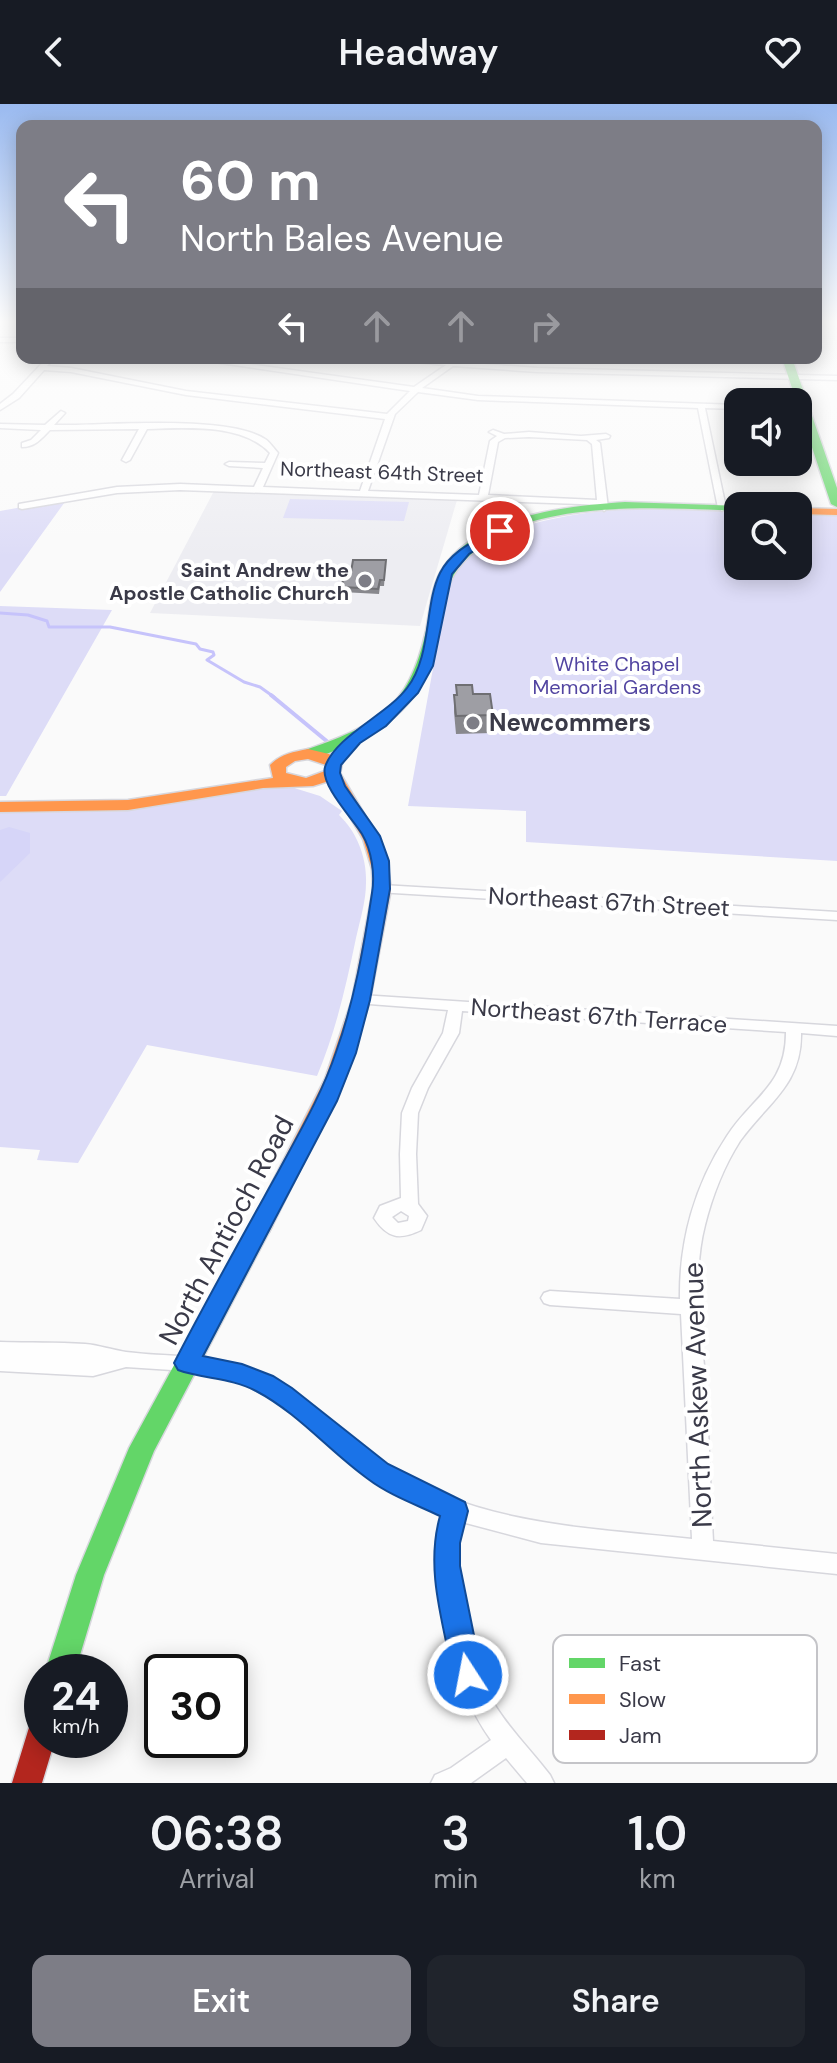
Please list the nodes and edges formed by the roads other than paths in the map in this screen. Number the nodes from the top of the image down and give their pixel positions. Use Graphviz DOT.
graph roads {
  1 [pos="249,400"];
  2 [pos="406,400"];
  3 [pos="531,400"];
  4 [pos="701,406"];
  5 [pos="724,407"];
  6 [pos="61,413"];
  7 [pos="390,417"];
  8 [pos="0,426"];
  9 [pos="48,427"];
  10 [pos="144,427"];
  11 [pos="493,432"];
  12 [pos="503,436"];
  13 [pos="606,436"];
  14 [pos="812,438"];
  15 [pos="590,439"];
  16 [pos="25,445"];
  17 [pos="126,460"];
  18 [pos="229,464"];
  19 [pos="269,466"];
  20 [pos="257,490"];
  21 [pos="725,492"];
  22 [pos="363,493"];
  23 [pos="483,498"];
  24 [pos="837,504"];
  25 [pos="603,505"];
  26 [pos="22,506"];
  27 [pos="724,508"];
  28 [pos="812,511"];
  29 [pos="837,512"];
  30 [pos="354,739"];
  31 [pos="308,754"];
  32 [pos="278,765"];
  33 [pos="333,769"];
  34 [pos="296,783"];
  35 [pos="213,791"];
  36 [pos="0,807"];
  37 [pos="351,807"];
  38 [pos="382,889"];
  39 [pos="837,916"];
  40 [pos="361,1000"];
  41 [pos="456,1006"];
  42 [pos="793,1028"];
  43 [pos="837,1031"];
  44 [pos="410,1206"];
  45 [pos="550,1298"];
  46 [pos="688,1307"];
  47 [pos="0,1350"];
  48 [pos="127,1360"];
  49 [pos="0,1363"];
  50 [pos="187,1363"];
  51 [pos="455,1511"];
  52 [pos="703,1550"];
  53 [pos="837,1564"];
  54 [pos="66,1654"];
  55 [pos="509,1741"];
  56 [pos="34,1758"];
  57 [pos="537,1776"];
  58 [pos="27,1783"];
  59 [pos="443,1783"];
  60 [pos="555,1783"];
  1 -- 7 [label="street"];
  2 -- 7 [label="street"];
  3 -- 4 [label="street"];
  4 -- 5 [label="street"];
  4 -- 21 [label="street"];
  6 -- 9 [label="street"];
  7 -- 22 [label="street"];
  8 -- 9 [label="street"];
  9 -- 10 [label="street"];
  9 -- 16 [label="street"];
  10 -- 17 [label="street"];
  10 -- 19 [label="street"];
  11 -- 12 [label="street"];
  12 -- 15 [label="street"];
  12 -- 23 [label="street"];
  13 -- 15 [label="street"];
  14 -- 24 [label="street"];
  15 -- 25 [label="street"];
  18 -- 19 [label="street"];
  19 -- 20 [label="street"];
  20 -- 22 [label="street, Northeast 64th Street"];
  20 -- 26 [label="street, Northeast 64th Street"];
  22 -- 23 [label="street, Northeast 64th Street"];
  23 -- 25 [label="street, Northeast 64th Street"];
  25 -- 27 [label="street, Northeast 64th Street"];
  25 -- 30 [label="street"];
  28 -- 29 [label="street"];
  30 -- 31 [label="street"];
  30 -- 33 [label="street"];
  31 -- 32 [label="street"];
  31 -- 33 [label="street"];
  32 -- 34 [label="street"];
  32 -- 35 [label="street"];
  33 -- 34 [label="street"];
  33 -- 37 [label="street, North Antioch Road"];
  34 -- 35 [label="street"];
  34 -- 37 [label="street"];
  35 -- 36 [label="street"];
  37 -- 38 [label="street, North Antioch Road"];
  38 -- 39 [label="street, Northeast 67th Street"];
  38 -- 40 [label="street, North Antioch Road"];
  40 -- 41 [label="street, Northeast 67th Terrace"];
  40 -- 50 [label="street, North Antioch Road"];
  41 -- 42 [label="street, Northeast 67th Terrace"];
  41 -- 44 [label="street"];
  42 -- 43 [label="street, Northeast 67th Terrace"];
  42 -- 46 [label="street, North Askew Avenue"];
  45 -- 46 [label="street"];
  46 -- 52 [label="street, North Askew Avenue"];
  47 -- 48 [label="street"];
  48 -- 49 [label="street"];
  48 -- 50 [label="street"];
  50 -- 51 [label="street"];
  50 -- 54 [label="street, North Antioch Road"];
  51 -- 52 [label="street"];
  51 -- 55 [label="street"];
  52 -- 53 [label="street"];
  55 -- 57 [label="street"];
  55 -- 59 [label="street"];
  56 -- 58 [label="street"];
  57 -- 60 [label="street"];
}
